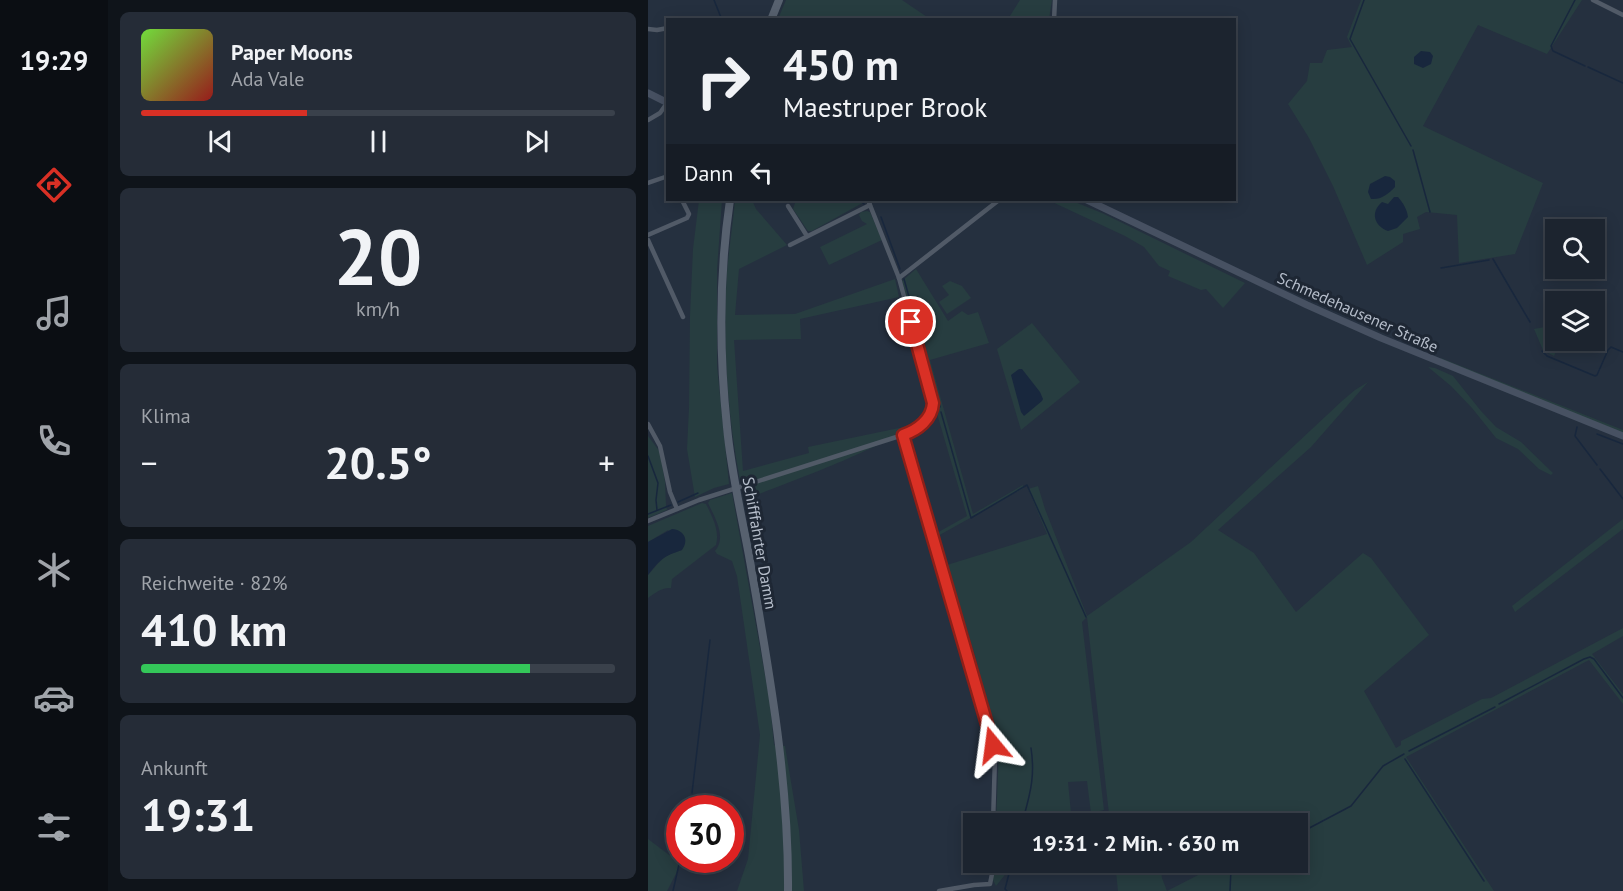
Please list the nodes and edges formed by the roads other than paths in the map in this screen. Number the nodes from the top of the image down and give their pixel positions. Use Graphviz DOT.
graph roads {
  1 [pos="779,0"];
  2 [pos="1055,0"];
  3 [pos="1593,0"];
  4 [pos="1623,15"];
  5 [pos="772,18"];
  6 [pos="1054,18"];
  7 [pos="666,28"];
  8 [pos="648,29"];
  9 [pos="648,93"];
  10 [pos="666,102"];
  11 [pos="666,104"];
  12 [pos="648,120"];
  13 [pos="666,177"];
  14 [pos="648,183"];
  15 [pos="682,201"];
  16 [pos="730,201"];
  17 [pos="998,201"];
  18 [pos="1089,201"];
  19 [pos="869,202"];
  20 [pos="788,206"];
  21 [pos="807,236"];
  22 [pos="648,238"];
  23 [pos="790,245"];
  24 [pos="899,278"];
  25 [pos="682,317"];
  26 [pos="648,424"];
  27 [pos="903,435"];
  28 [pos="1623,436"];
  29 [pos="677,509"];
  30 [pos="648,521"];
  31 [pos="993,813"];
  32 [pos="992,873"];
  33 [pos="788,891"];
  34 [pos="939,891"];
  1 -- 5 [label="main road"];
  2 -- 6 [label="street"];
  3 -- 4 [label="street"];
  7 -- 8 [label="street"];
  9 -- 10 [label="main road"];
  11 -- 12 [label="street"];
  13 -- 14 [label="street"];
  15 -- 22 [label="street"];
  16 -- 33 [label="main road, Schifffahrter Damm"];
  17 -- 24 [label="street"];
  18 -- 28 [label="main road, Schmedehausener Straße"];
  19 -- 21 [label="street"];
  19 -- 24 [label="street"];
  20 -- 21 [label="street"];
  21 -- 23 [label="street"];
  22 -- 25 [label="street"];
  24 -- 27 [label="street"];
  26 -- 29 [label="street"];
  27 -- 29 [label="street"];
  27 -- 31 [label="street"];
  29 -- 30 [label="street"];
  32 -- 34 [label="street"];
}
